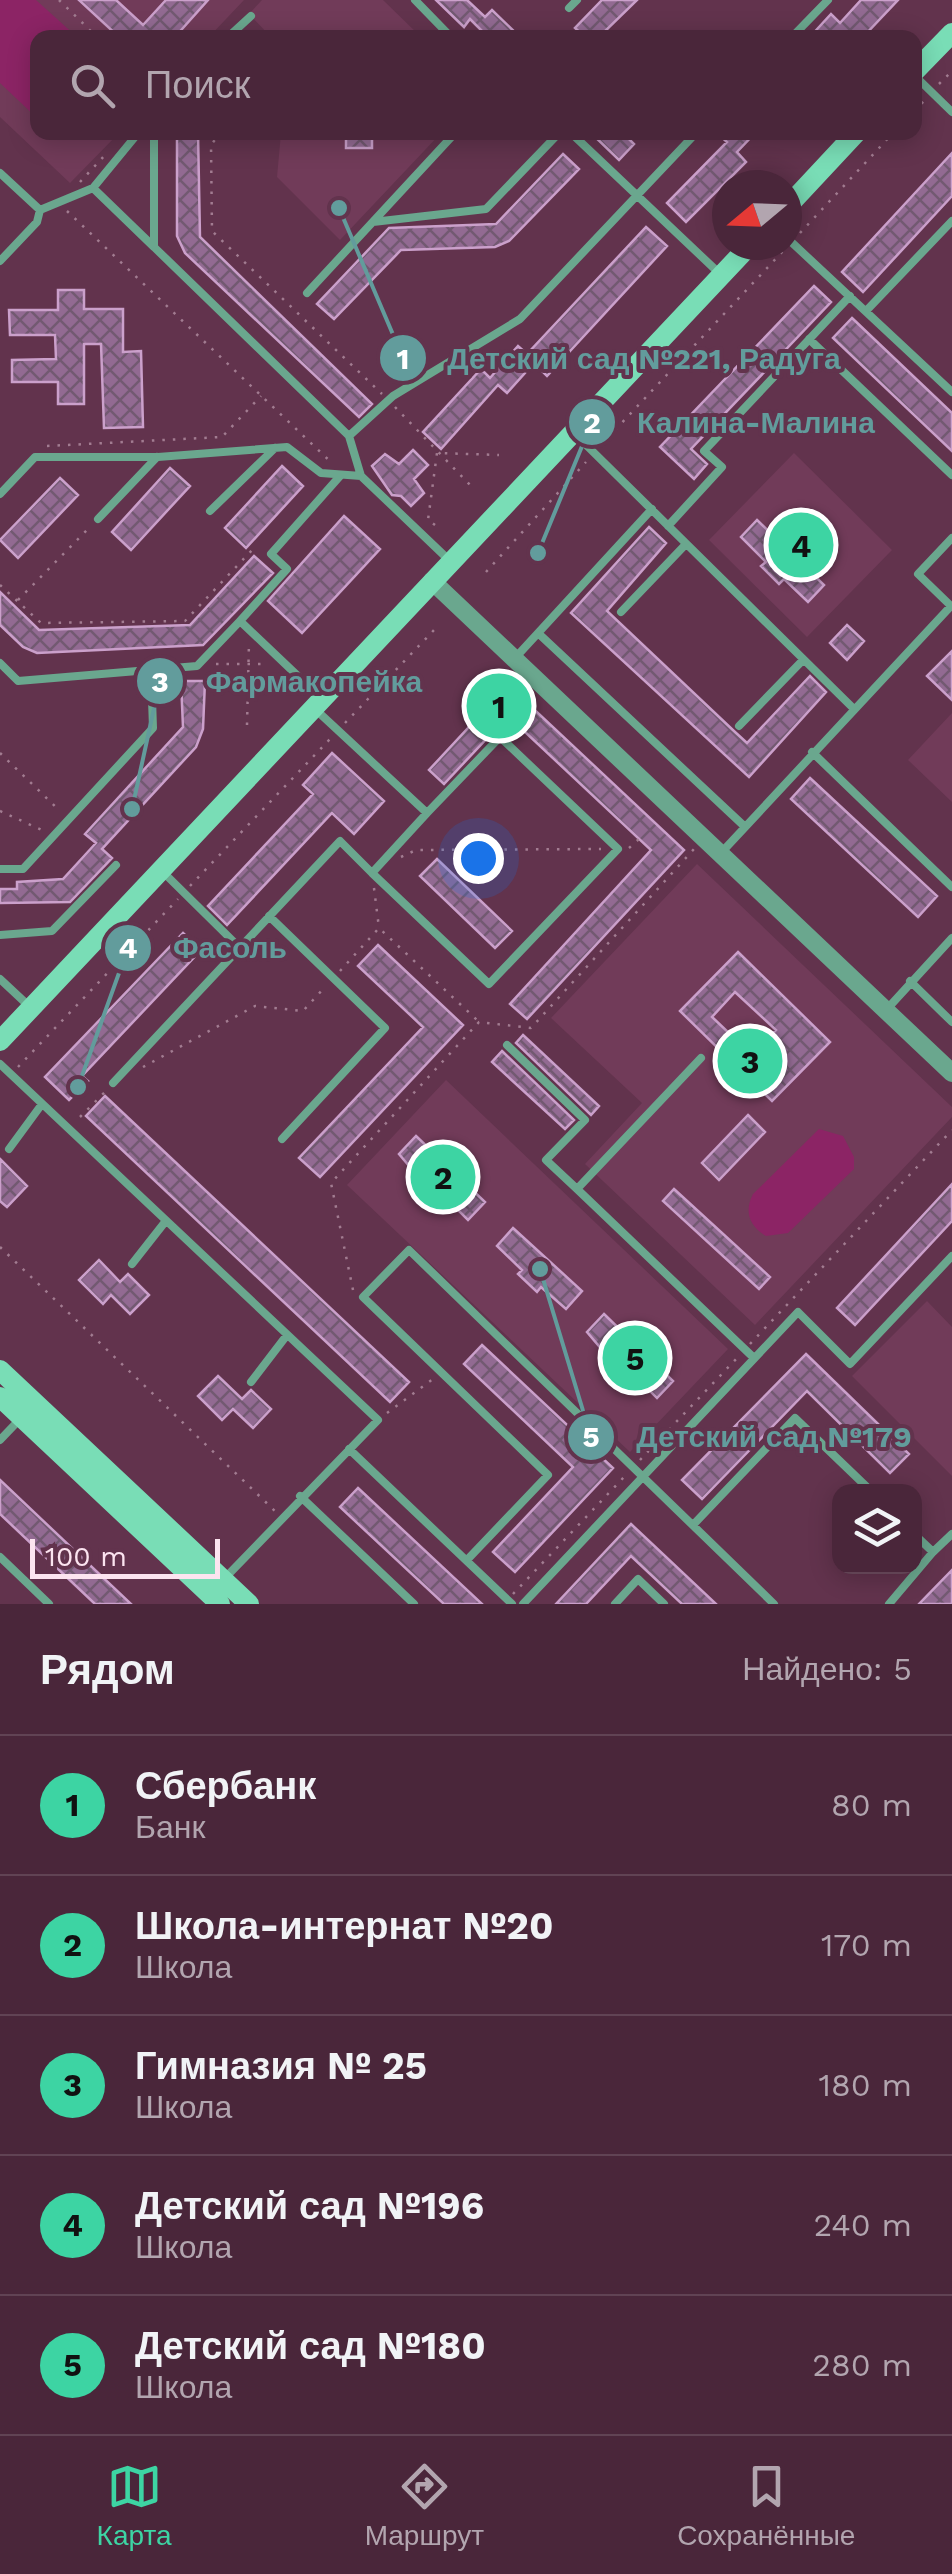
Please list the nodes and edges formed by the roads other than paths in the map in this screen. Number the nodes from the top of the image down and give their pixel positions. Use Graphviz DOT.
graph roads {
  1 [pos="415,0"];
  2 [pos="577,0"];
  3 [pos="828,0"];
  4 [pos="569,8"];
  5 [pos="251,16"];
  6 [pos="236,30"];
  7 [pos="444,30"];
  8 [pos="799,30"];
  9 [pos="952,33"];
  10 [pos="922,65"];
  11 [pos="922,82"];
  12 [pos="952,112"];
  13 [pos="133,140"];
  14 [pos="154,140"];
  15 [pos="449,140"];
  16 [pos="552,140"];
  17 [pos="578,140"];
  18 [pos="689,140"];
  19 [pos="849,140"];
  20 [pos="0,172"];
  21 [pos="94,188"];
  22 [pos="802,190"];
  23 [pos="636,195"];
  24 [pos="40,210"];
  25 [pos="952,221"];
  26 [pos="373,222"];
  27 [pos="154,247"];
  28 [pos="802,252"];
  29 [pos="0,260"];
  30 [pos="736,260"];
  31 [pos="722,276"];
  32 [pos="307,293"];
  33 [pos="850,296"];
  34 [pos="866,311"];
  35 [pos="810,338"];
  36 [pos="952,392"];
  37 [pos="573,432"];
  38 [pos="349,436"];
  39 [pos="274,448"];
  40 [pos="158,456"];
  41 [pos="952,475"];
  42 [pos="343,476"];
  43 [pos="361,476"];
  44 [pos="0,494"];
  45 [pos="652,509"];
  46 [pos="210,511"];
  47 [pos="98,519"];
  48 [pos="668,526"];
  49 [pos="952,538"];
  50 [pos="686,544"];
  51 [pos="450,561"];
  52 [pos="432,581"];
  53 [pos="622,612"];
  54 [pos="240,621"];
  55 [pos="538,633"];
  56 [pos="514,658"];
  57 [pos="803,660"];
  58 [pos="0,662"];
  59 [pos="151,670"];
  60 [pos="317,703"];
  61 [pos="853,708"];
  62 [pos="739,726"];
  63 [pos="812,752"];
  64 [pos="428,813"];
  65 [pos="743,825"];
  66 [pos="720,854"];
  67 [pos="116,865"];
  68 [pos="1,869"];
  69 [pos="161,869"];
  70 [pos="372,873"];
  71 [pos="952,888"];
  72 [pos="269,916"];
  73 [pos="0,934"];
  74 [pos="952,938"];
  75 [pos="240,947"];
  76 [pos="0,980"];
  77 [pos="910,982"];
  78 [pos="30,1008"];
  79 [pos="886,1010"];
  80 [pos="952,1022"];
  81 [pos="0,1040"];
  82 [pos="507,1046"];
  83 [pos="702,1058"];
  84 [pos="0,1064"];
  85 [pos="952,1072"];
  86 [pos="113,1083"];
  87 [pos="42,1104"];
  88 [pos="282,1140"];
  89 [pos="9,1149"];
  90 [pos="577,1189"];
  91 [pos="165,1222"];
  92 [pos="952,1256"];
  93 [pos="132,1264"];
  94 [pos="287,1334"];
  95 [pos="754,1358"];
  96 [pos="0,1370"];
  97 [pos="251,1382"];
  98 [pos="0,1397"];
  99 [pos="22,1418"];
  100 [pos="0,1440"];
  101 [pos="349,1449"];
  102 [pos="643,1475"];
  103 [pos="863,1484"];
  104 [pos="300,1496"];
  105 [pos="693,1525"];
  106 [pos="952,1534"];
  107 [pos="922,1542"];
  108 [pos="933,1552"];
  109 [pos="0,1557"];
  110 [pos="466,1560"];
  111 [pos="214,1596"];
  112 [pos="510,1602"];
  113 [pos="48,1604"];
  114 [pos="249,1604"];
  115 [pos="414,1604"];
  116 [pos="523,1604"];
  117 [pos="615,1604"];
  118 [pos="664,1604"];
  119 [pos="774,1604"];
  120 [pos="889,1604"];
  1 -- 7 [label="lane"];
  2 -- 4 [label="lane"];
  3 -- 8 [label="lane"];
  5 -- 6 [label="lane"];
  9 -- 10 [label="main road"];
  11 -- 12 [label="lane"];
  13 -- 21 [label="lane"];
  14 -- 27 [label="lane"];
  15 -- 26 [label="lane"];
  16 -- 26 [label="lane"];
  17 -- 23 [label="lane"];
  18 -- 23 [label="lane"];
  19 -- 22 [label="main road"];
  20 -- 24 [label="lane"];
  21 -- 24 [label="lane"];
  21 -- 27 [label="lane"];
  23 -- 31 [label="lane"];
  23 -- 38 [label="lane"];
  24 -- 29 [label="lane"];
  25 -- 34 [label="lane"];
  26 -- 32 [label="lane"];
  27 -- 38 [label="lane"];
  28 -- 33 [label="lane"];
  30 -- 31 [label="main road"];
  31 -- 37 [label="main road"];
  33 -- 34 [label="lane"];
  33 -- 35 [label="lane"];
  34 -- 36 [label="lane"];
  35 -- 41 [label="lane"];
  35 -- 48 [label="lane"];
  37 -- 45 [label="lane"];
  37 -- 51 [label="main road"];
  38 -- 43 [label="lane"];
  39 -- 40 [label="lane"];
  39 -- 42 [label="lane"];
  39 -- 46 [label="lane"];
  40 -- 44 [label="lane"];
  40 -- 47 [label="lane"];
  42 -- 43 [label="lane"];
  42 -- 54 [label="lane"];
  43 -- 51 [label="lane"];
  45 -- 48 [label="lane"];
  45 -- 55 [label="lane"];
  48 -- 50 [label="lane"];
  49 -- 61 [label="lane"];
  50 -- 53 [label="lane"];
  50 -- 57 [label="lane"];
  51 -- 52 [label="main road"];
  52 -- 56 [label="street"];
  52 -- 60 [label="main road"];
  54 -- 59 [label="lane"];
  54 -- 60 [label="lane"];
  55 -- 56 [label="lane"];
  55 -- 65 [label="lane"];
  56 -- 66 [label="street"];
  57 -- 61 [label="lane"];
  57 -- 62 [label="lane"];
  58 -- 59 [label="lane"];
  59 -- 68 [label="lane"];
  60 -- 64 [label="lane"];
  60 -- 69 [label="main road"];
  61 -- 63 [label="lane"];
  63 -- 65 [label="lane"];
  63 -- 71 [label="lane"];
  64 -- 70 [label="lane"];
  64 -- 70 [label="lane"];
  65 -- 66 [label="lane"];
  66 -- 79 [label="street"];
  67 -- 73 [label="lane"];
  69 -- 75 [label="lane"];
  69 -- 78 [label="main road"];
  70 -- 72 [label="lane"];
  72 -- 75 [label="lane"];
  72 -- 88 [label="lane"];
  74 -- 77 [label="lane"];
  75 -- 86 [label="lane"];
  76 -- 78 [label="lane"];
  77 -- 79 [label="lane"];
  77 -- 80 [label="lane"];
  78 -- 81 [label="main road"];
  79 -- 85 [label="street"];
  82 -- 90 [label="lane"];
  83 -- 90 [label="lane"];
  84 -- 87 [label="lane"];
  87 -- 89 [label="lane"];
  87 -- 91 [label="lane"];
  90 -- 95 [label="lane"];
  91 -- 93 [label="lane"];
  91 -- 94 [label="lane"];
  92 -- 95 [label="lane"];
  94 -- 97 [label="lane"];
  94 -- 101 [label="lane"];
  95 -- 102 [label="lane"];
  96 -- 111 [label="main road"];
  98 -- 99 [label="main road"];
  99 -- 100 [label="lane"];
  99 -- 111 [label="main road"];
  101 -- 104 [label="lane"];
  101 -- 110 [label="lane"];
  102 -- 105 [label="lane"];
  102 -- 110 [label="lane"];
  102 -- 116 [label="lane"];
  103 -- 105 [label="lane"];
  104 -- 111 [label="lane"];
  104 -- 115 [label="lane"];
  105 -- 119 [label="lane"];
  106 -- 108 [label="lane"];
  107 -- 108 [label="lane"];
  108 -- 120 [label="lane"];
  109 -- 113 [label="lane"];
  110 -- 112 [label="lane"];
  111 -- 114 [label="main road"];
  117 -- 118 [label="lane"];
}
